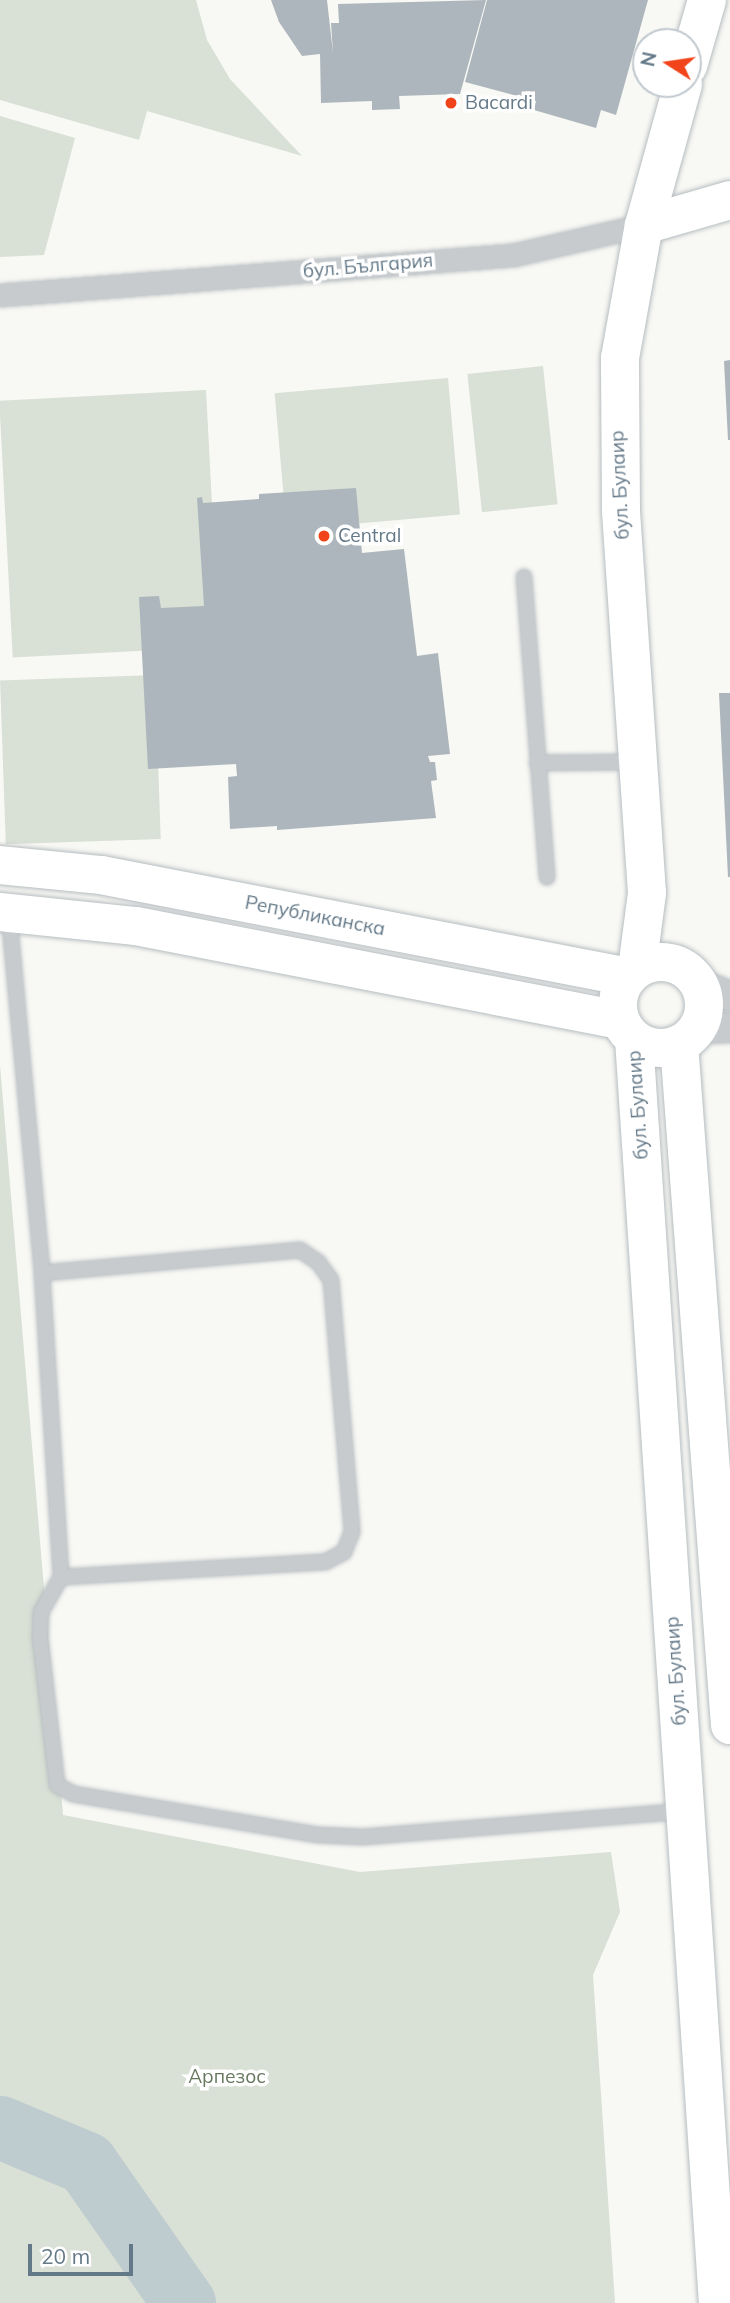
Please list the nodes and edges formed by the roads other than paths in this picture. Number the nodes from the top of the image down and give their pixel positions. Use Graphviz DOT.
graph roads {
  1 [pos="707,0"];
  2 [pos="699,28"];
  3 [pos="679,98"];
  4 [pos="730,200"];
  5 [pos="644,225"];
  6 [pos="0,295"];
  7 [pos="524,576"];
  8 [pos="638,762"];
  9 [pos="537,763"];
  10 [pos="5,865"];
  11 [pos="547,877"];
  12 [pos="4,912"];
  13 [pos="673,977"];
  14 [pos="627,1029"];
  15 [pos="702,1033"];
  16 [pos="42,1273"];
  17 [pos="61,1577"];
  18 [pos="730,1725"];
  19 [pos="686,1811"];
  20 [pos="718,2303"];
  1 -- 2 [label="main road"];
  3 -- 5 [label="main road, бул. Булаир"];
  4 -- 5 [label="main road, бул. България"];
  5 -- 6 [label="street, бул. България"];
  5 -- 8 [label="main road, бул. Булаир"];
  7 -- 9 [label="lane"];
  8 -- 9 [label="lane"];
  8 -- 13 [label="main road, бул. Булаир"];
  9 -- 11 [label="lane"];
  10 -- 12 [label="main road"];
  10 -- 13 [label="main road, Републиканска"];
  12 -- 14 [label="main road"];
  12 -- 16 [label="lane"];
  13 -- 14 [label="main road"];
  13 -- 15 [label="main road"];
  14 -- 15 [label="main road"];
  14 -- 19 [label="main road, бул. Булаир"];
  15 -- 18 [label="main road"];
  16 -- 17 [label="lane"];
  16 -- 17 [label="lane"];
  17 -- 19 [label="lane"];
  19 -- 20 [label="main road, бул. Булаир"];
}
